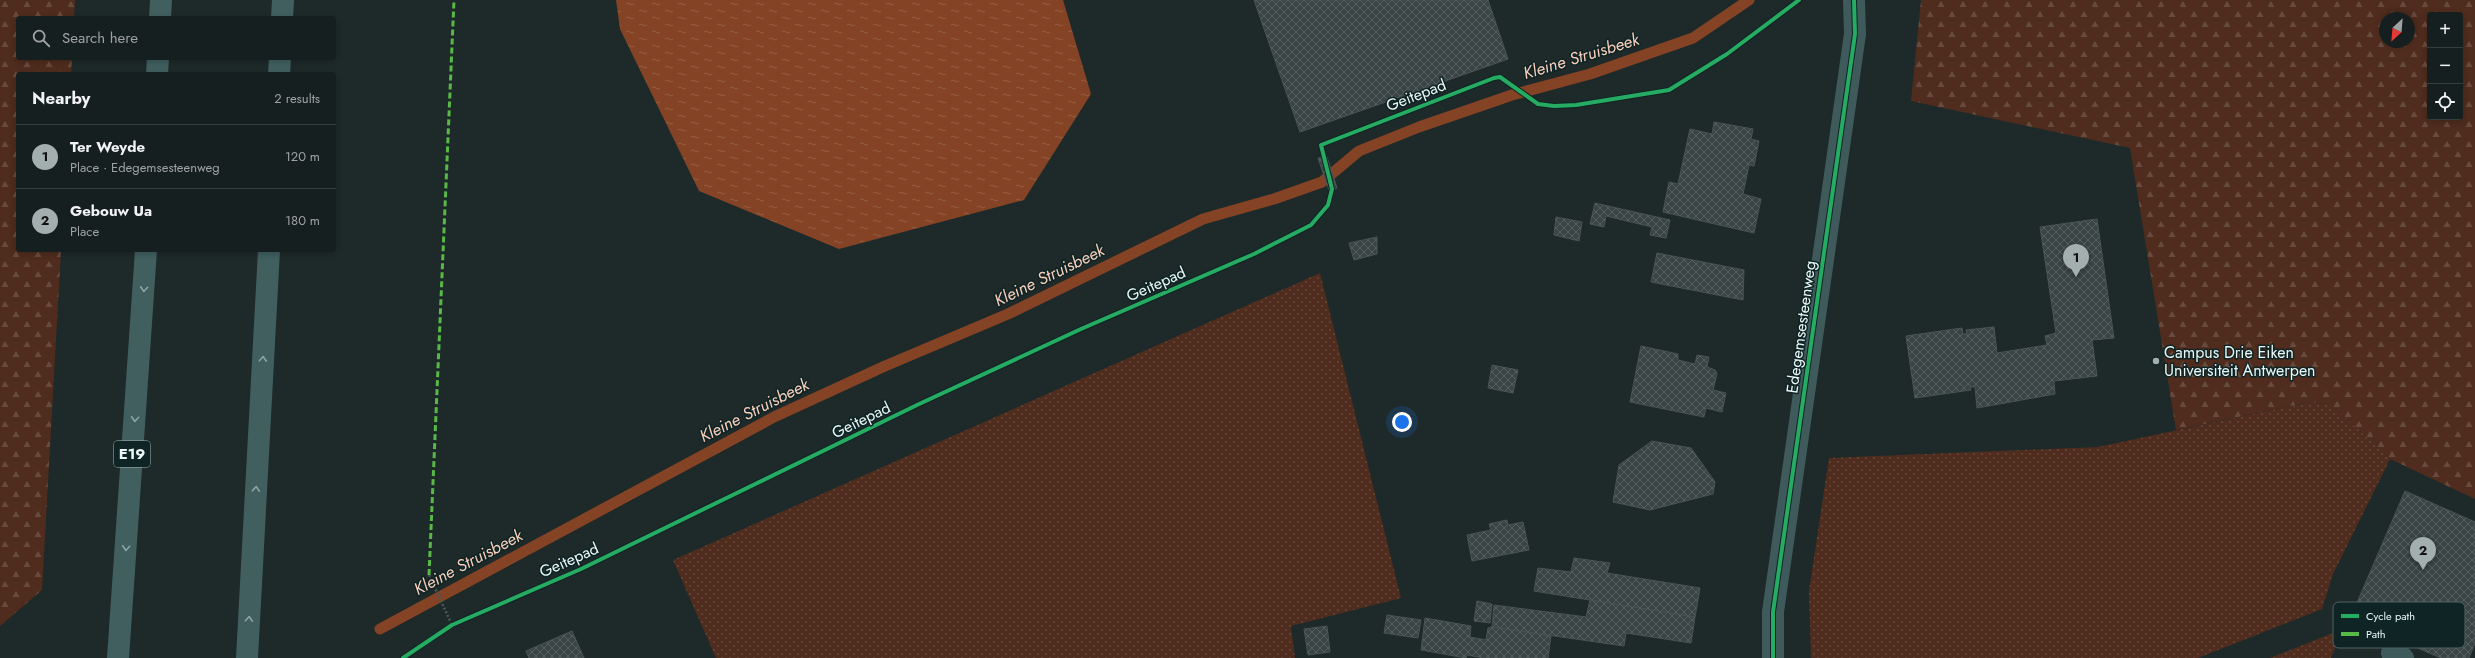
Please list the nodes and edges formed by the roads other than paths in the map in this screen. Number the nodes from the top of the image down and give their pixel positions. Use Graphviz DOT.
graph roads {
  1 [pos="161,0"];
  2 [pos="283,0"];
  3 [pos="1854,0"];
  4 [pos="160,16"];
  5 [pos="282,16"];
  6 [pos="158,60"];
  7 [pos="280,60"];
  8 [pos="157,72"];
  9 [pos="279,72"];
  10 [pos="146,252"];
  11 [pos="269,252"];
  12 [pos="118,658"];
  13 [pos="247,658"];
  14 [pos="1773,658"];
  1 -- 4 [label="highway"];
  2 -- 5 [label="highway"];
  3 -- 14 [label="street, Edegemsesteenweg"];
  6 -- 8 [label="highway"];
  7 -- 9 [label="highway"];
  10 -- 12 [label="highway, E19, one-way"];
  13 -- 11 [label="highway, one-way"];
}
